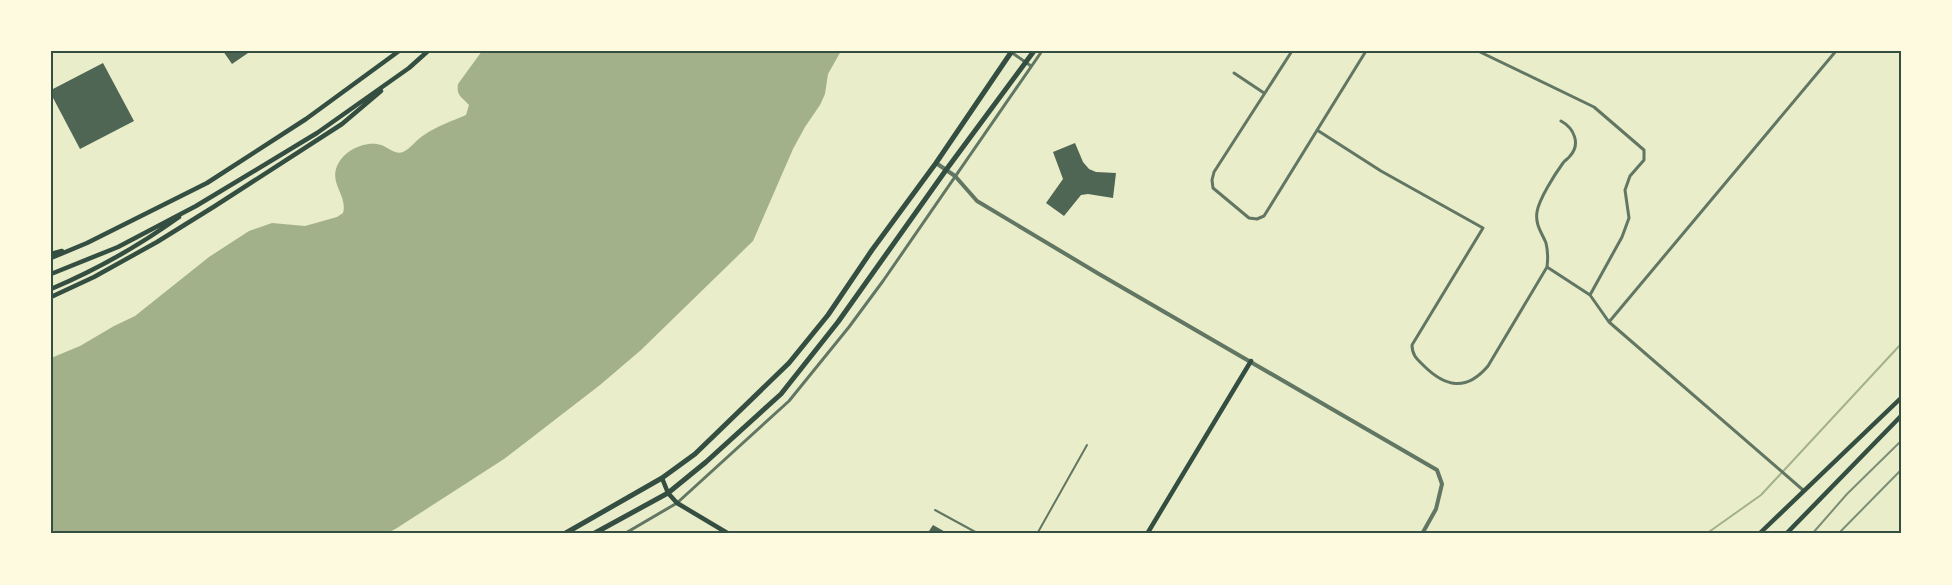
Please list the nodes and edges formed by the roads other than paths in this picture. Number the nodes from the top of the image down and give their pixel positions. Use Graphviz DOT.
graph roads {
  1 [pos="399,51"];
  2 [pos="428,51"];
  3 [pos="1034,51"];
  4 [pos="1042,51"];
  5 [pos="1292,51"];
  6 [pos="1366,51"];
  7 [pos="1478,51"];
  8 [pos="1836,51"];
  9 [pos="1012,52"];
  10 [pos="1029,64"];
  11 [pos="409,68"];
  12 [pos="1234,73"];
  13 [pos="1264,93"];
  14 [pos="1561,121"];
  15 [pos="1317,130"];
  16 [pos="936,163"];
  17 [pos="946,170"];
  18 [pos="955,176"];
  19 [pos="200,187"];
  20 [pos="207,199"];
  21 [pos="196,206"];
  22 [pos="51,256"];
  23 [pos="1547,267"];
  24 [pos="51,274"];
  25 [pos="51,289"];
  26 [pos="1590,295"];
  27 [pos="51,297"];
  28 [pos="1609,322"];
  29 [pos="1251,361"];
  30 [pos="1901,398"];
  31 [pos="1901,416"];
  32 [pos="1087,445"];
  33 [pos="662,478"];
  34 [pos="1803,490"];
  35 [pos="668,493"];
  36 [pos="677,503"];
  37 [pos="935,510"];
  38 [pos="564,534"];
  39 [pos="593,534"];
  40 [pos="624,534"];
  41 [pos="729,534"];
  42 [pos="979,534"];
  43 [pos="1037,534"];
  44 [pos="1147,534"];
  45 [pos="1422,534"];
  46 [pos="1759,534"];
  47 [pos="1786,534"];
  1 -- 19 [label="main road"];
  2 -- 11 [label="main road"];
  3 -- 10 [label="highway"];
  4 -- 10 [label="street"];
  5 -- 13 [label="street"];
  6 -- 15 [label="street"];
  7 -- 26 [label="street"];
  8 -- 28 [label="street"];
  9 -- 10 [label="street"];
  9 -- 16 [label="highway"];
  10 -- 17 [label="highway"];
  10 -- 18 [label="street"];
  11 -- 20 [label="main road"];
  11 -- 27 [label="main road"];
  12 -- 13 [label="street"];
  13 -- 15 [label="street"];
  14 -- 23 [label="street"];
  15 -- 23 [label="street"];
  16 -- 17 [label="street"];
  16 -- 33 [label="highway"];
  17 -- 18 [label="street"];
  17 -- 35 [label="highway"];
  18 -- 29 [label="street"];
  18 -- 36 [label="street"];
  19 -- 20 [label="main road"];
  19 -- 22 [label="main road"];
  20 -- 21 [label="main road"];
  21 -- 24 [label="main road"];
  21 -- 25 [label="main road"];
  23 -- 26 [label="street"];
  26 -- 28 [label="street"];
  28 -- 34 [label="street"];
  29 -- 44 [label="main road"];
  29 -- 45 [label="street"];
  30 -- 34 [label="main road"];
  31 -- 47 [label="main road"];
  32 -- 43 [label="street"];
  33 -- 35 [label="main road"];
  33 -- 38 [label="highway"];
  34 -- 46 [label="main road"];
  35 -- 36 [label="main road"];
  35 -- 39 [label="highway"];
  36 -- 40 [label="street"];
  36 -- 41 [label="main road"];
  37 -- 42 [label="street"];
}
